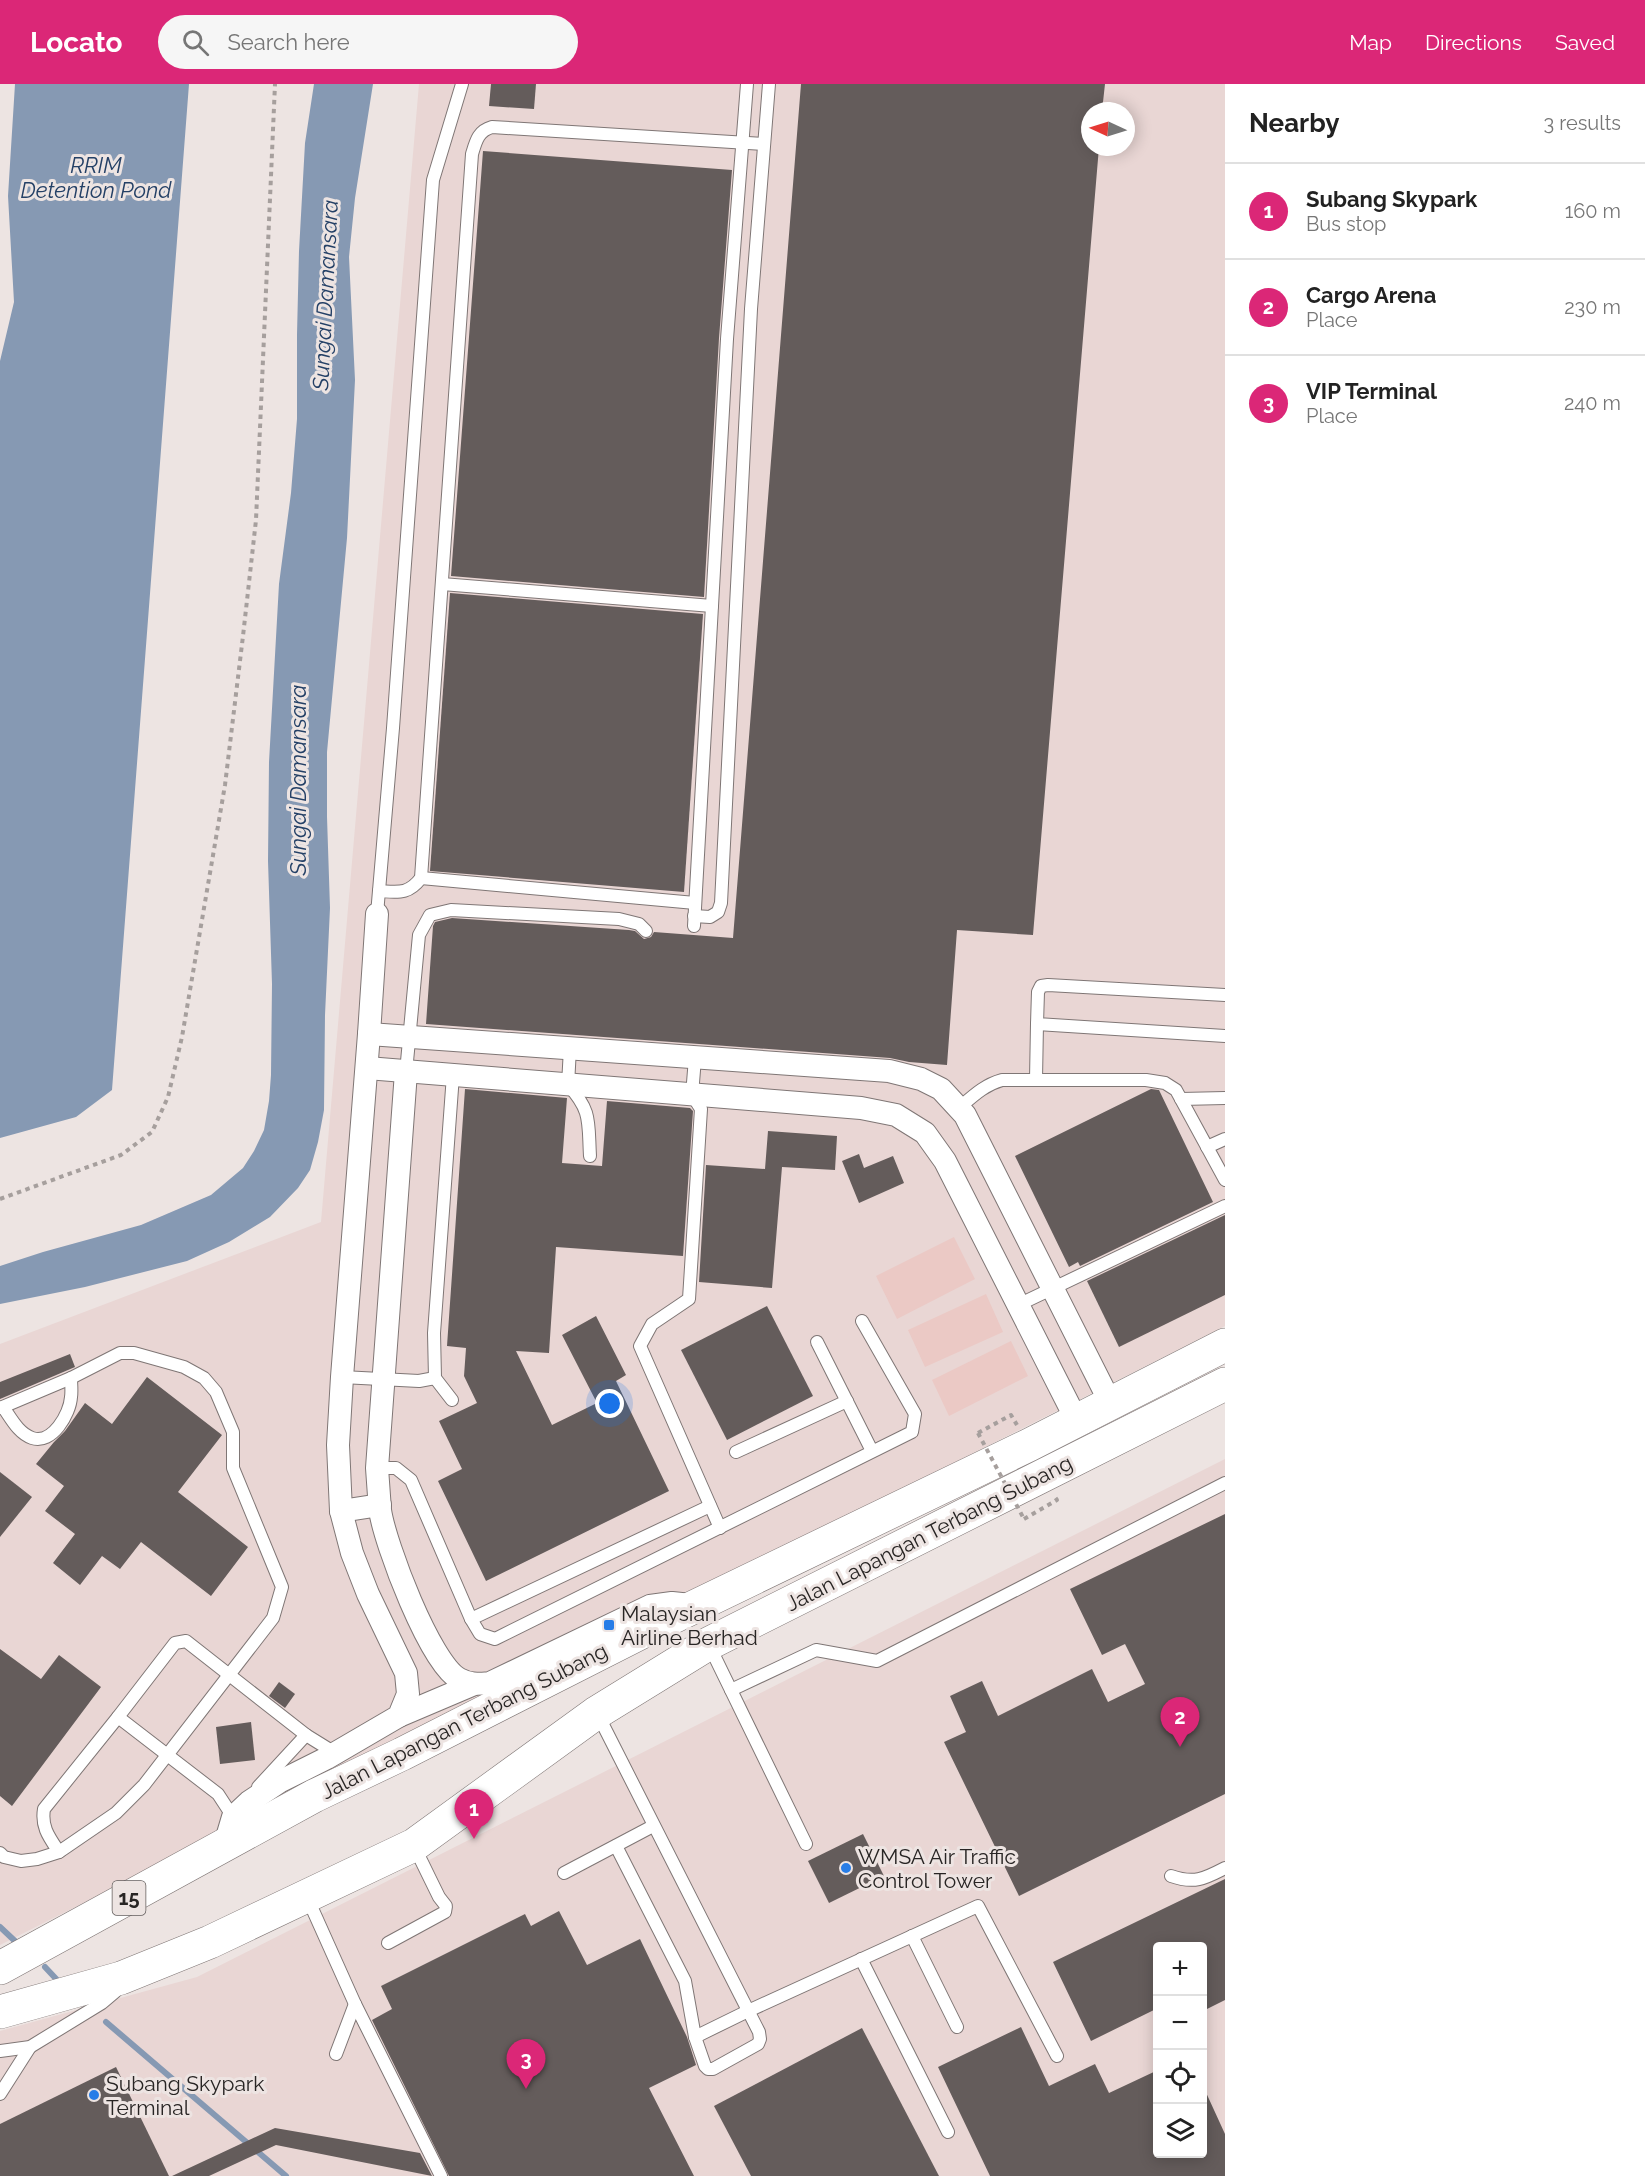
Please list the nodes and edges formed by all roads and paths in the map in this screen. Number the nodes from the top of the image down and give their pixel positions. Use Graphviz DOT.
graph roads {
  1 [pos="275,84"];
  2 [pos="462,84"];
  3 [pos="747,84"];
  4 [pos="769,84"];
  5 [pos="743,143"];
  6 [pos="764,144"];
  7 [pos="442,584"];
  8 [pos="712,606"];
  9 [pos="421,878"];
  10 [pos="378,902"];
  11 [pos="695,903"];
  12 [pos="646,930"];
  13 [pos="1225,995"];
  14 [pos="1037,1024"];
  15 [pos="369,1034"];
  16 [pos="1225,1036"];
  17 [pos="411,1038"];
  18 [pos="570,1048"];
  19 [pos="695,1058"];
  20 [pos="367,1068"];
  21 [pos="406,1072"];
  22 [pos="453,1075"];
  23 [pos="1036,1079"];
  24 [pos="568,1084"];
  25 [pos="692,1095"];
  26 [pos="1225,1098"];
  27 [pos="1181,1099"];
  28 [pos="959,1108"];
  29 [pos="1225,1139"];
  30 [pos="1207,1147"];
  31 [pos="590,1156"];
  32 [pos="1225,1180"];
  33 [pos="0,1199"];
  34 [pos="1225,1206"];
  35 [pos="1053,1289"];
  36 [pos="1018,1305"];
  37 [pos="862,1321"];
  38 [pos="817,1342"];
  39 [pos="1225,1345"];
  40 [pos="342,1377"];
  41 [pos="71,1378"];
  42 [pos="435,1378"];
  43 [pos="383,1379"];
  44 [pos="1225,1384"];
  45 [pos="452,1400"];
  46 [pos="847,1401"];
  47 [pos="1111,1404"];
  48 [pos="2,1407"];
  49 [pos="1011,1415"];
  50 [pos="1077,1420"];
  51 [pos="872,1451"];
  52 [pos="736,1452"];
  53 [pos="377,1468"];
  54 [pos="1225,1483"];
  55 [pos="1057,1500"];
  56 [pos="380,1505"];
  57 [pos="710,1506"];
  58 [pos="340,1511"];
  59 [pos="720,1528"];
  60 [pos="402,1581"];
  61 [pos="368,1593"];
  62 [pos="697,1605"];
  63 [pos="471,1619"];
  64 [pos="708,1644"];
  65 [pos="229,1675"];
  66 [pos="472,1685"];
  67 [pos="731,1690"];
  68 [pos="596,1713"];
  69 [pos="399,1716"];
  70 [pos="118,1717"];
  71 [pos="306,1736"];
  72 [pos="335,1753"];
  73 [pos="167,1756"];
  74 [pos="229,1824"];
  75 [pos="654,1826"];
  76 [pos="806,1844"];
  77 [pos="414,1845"];
  78 [pos="616,1846"];
  79 [pos="58,1852"];
  80 [pos="0,1853"];
  81 [pos="1225,1868"];
  82 [pos="564,1873"];
  83 [pos="1172,1876"];
  84 [pos="307,1896"];
  85 [pos="912,1936"];
  86 [pos="388,1943"];
  87 [pos="861,1959"];
  88 [pos="0,1968"];
  89 [pos="121,1978"];
  90 [pos="355,2004"];
  91 [pos="748,2011"];
  92 [pos="0,2012"];
  93 [pos="957,2027"];
  94 [pos="695,2037"];
  95 [pos="30,2047"];
  96 [pos="0,2051"];
  97 [pos="336,2054"];
  98 [pos="1056,2056"];
  99 [pos="0,2058"];
  100 [pos="0,2079"];
  101 [pos="0,2094"];
  102 [pos="948,2132"];
  103 [pos="441,2176"];
  1 -- 33 [label="path"];
  2 -- 10 [label="lane"];
  3 -- 5 [label="lane"];
  4 -- 6 [label="lane"];
  5 -- 6 [label="lane"];
  5 -- 7 [label="lane"];
  5 -- 8 [label="lane"];
  6 -- 11 [label="lane"];
  7 -- 8 [label="lane"];
  7 -- 9 [label="lane"];
  8 -- 11 [label="lane"];
  9 -- 10 [label="lane"];
  9 -- 11 [label="lane"];
  10 -- 15 [label="street"];
  12 -- 17 [label="lane"];
  13 -- 14 [label="lane"];
  14 -- 16 [label="lane"];
  14 -- 23 [label="lane"];
  15 -- 17 [label="street"];
  15 -- 20 [label="street"];
  17 -- 18 [label="street"];
  17 -- 21 [label="lane"];
  18 -- 19 [label="street"];
  18 -- 24 [label="lane"];
  19 -- 25 [label="lane"];
  19 -- 28 [label="street"];
  20 -- 21 [label="street"];
  20 -- 40 [label="street"];
  21 -- 22 [label="street"];
  21 -- 43 [label="street"];
  22 -- 24 [label="street"];
  22 -- 42 [label="lane"];
  23 -- 27 [label="lane"];
  23 -- 28 [label="lane"];
  24 -- 25 [label="street"];
  24 -- 31 [label="lane"];
  25 -- 36 [label="street"];
  25 -- 57 [label="lane"];
  26 -- 27 [label="lane"];
  27 -- 30 [label="lane"];
  28 -- 35 [label="street"];
  29 -- 30 [label="lane"];
  30 -- 32 [label="lane"];
  34 -- 35 [label="lane"];
  35 -- 36 [label="lane"];
  35 -- 47 [label="street"];
  36 -- 50 [label="street"];
  37 -- 51 [label="lane"];
  38 -- 46 [label="lane"];
  39 -- 47 [label="main road, Jalan Lapangan Terbang Subang / 15"];
  40 -- 43 [label="lane"];
  40 -- 58 [label="street"];
  41 -- 48 [label="lane"];
  41 -- 48 [label="lane"];
  41 -- 65 [label="lane"];
  42 -- 43 [label="lane"];
  42 -- 45 [label="lane"];
  43 -- 53 [label="street"];
  44 -- 64 [label="main road, Jalan Lapangan Terbang Subang"];
  46 -- 51 [label="lane"];
  46 -- 52 [label="lane"];
  47 -- 50 [label="main road, Jalan Lapangan Terbang Subang / 15"];
  49 -- 55 [label="path, bridge"];
  50 -- 62 [label="main road, Jalan Lapangan Terbang Subang / 15"];
  51 -- 59 [label="lane"];
  53 -- 56 [label="street"];
  53 -- 63 [label="lane"];
  54 -- 67 [label="lane"];
  56 -- 58 [label="street"];
  56 -- 60 [label="street"];
  57 -- 59 [label="lane"];
  57 -- 63 [label="lane"];
  58 -- 61 [label="street"];
  59 -- 63 [label="lane"];
  60 -- 61 [label="street"];
  60 -- 66 [label="street"];
  61 -- 69 [label="street"];
  62 -- 66 [label="street"];
  62 -- 74 [label="main road, Jalan Lapangan Terbang Subang / 15"];
  64 -- 67 [label="lane"];
  64 -- 68 [label="main road, Jalan Lapangan Terbang Subang"];
  65 -- 70 [label="lane"];
  65 -- 71 [label="lane"];
  65 -- 73 [label="lane"];
  66 -- 69 [label="street"];
  67 -- 76 [label="lane"];
  68 -- 75 [label="lane"];
  68 -- 77 [label="main road, Jalan Lapangan Terbang Subang"];
  69 -- 72 [label="street"];
  70 -- 73 [label="lane"];
  70 -- 79 [label="lane"];
  71 -- 72 [label="lane"];
  71 -- 74 [label="lane"];
  72 -- 74 [label="street"];
  73 -- 74 [label="lane"];
  73 -- 79 [label="lane"];
  74 -- 88 [label="main road, Jalan Lapangan Terbang Subang / 15"];
  75 -- 78 [label="lane"];
  75 -- 91 [label="lane"];
  77 -- 84 [label="main road, Jalan Lapangan Terbang Subang"];
  77 -- 86 [label="lane"];
  78 -- 82 [label="lane"];
  78 -- 94 [label="lane"];
  79 -- 80 [label="lane"];
  81 -- 83 [label="lane"];
  84 -- 89 [label="main road, Jalan Lapangan Terbang Subang"];
  84 -- 90 [label="lane"];
  85 -- 87 [label="lane"];
  85 -- 93 [label="lane"];
  85 -- 98 [label="lane"];
  87 -- 91 [label="lane"];
  87 -- 102 [label="lane"];
  89 -- 92 [label="main road, Jalan Lapangan Terbang Subang"];
  89 -- 95 [label="lane"];
  90 -- 97 [label="lane"];
  90 -- 103 [label="lane"];
  91 -- 94 [label="lane"];
  91 -- 94 [label="lane"];
  95 -- 96 [label="lane"];
  95 -- 99 [label="lane"];
  95 -- 100 [label="lane"];
  95 -- 101 [label="lane"];
}
